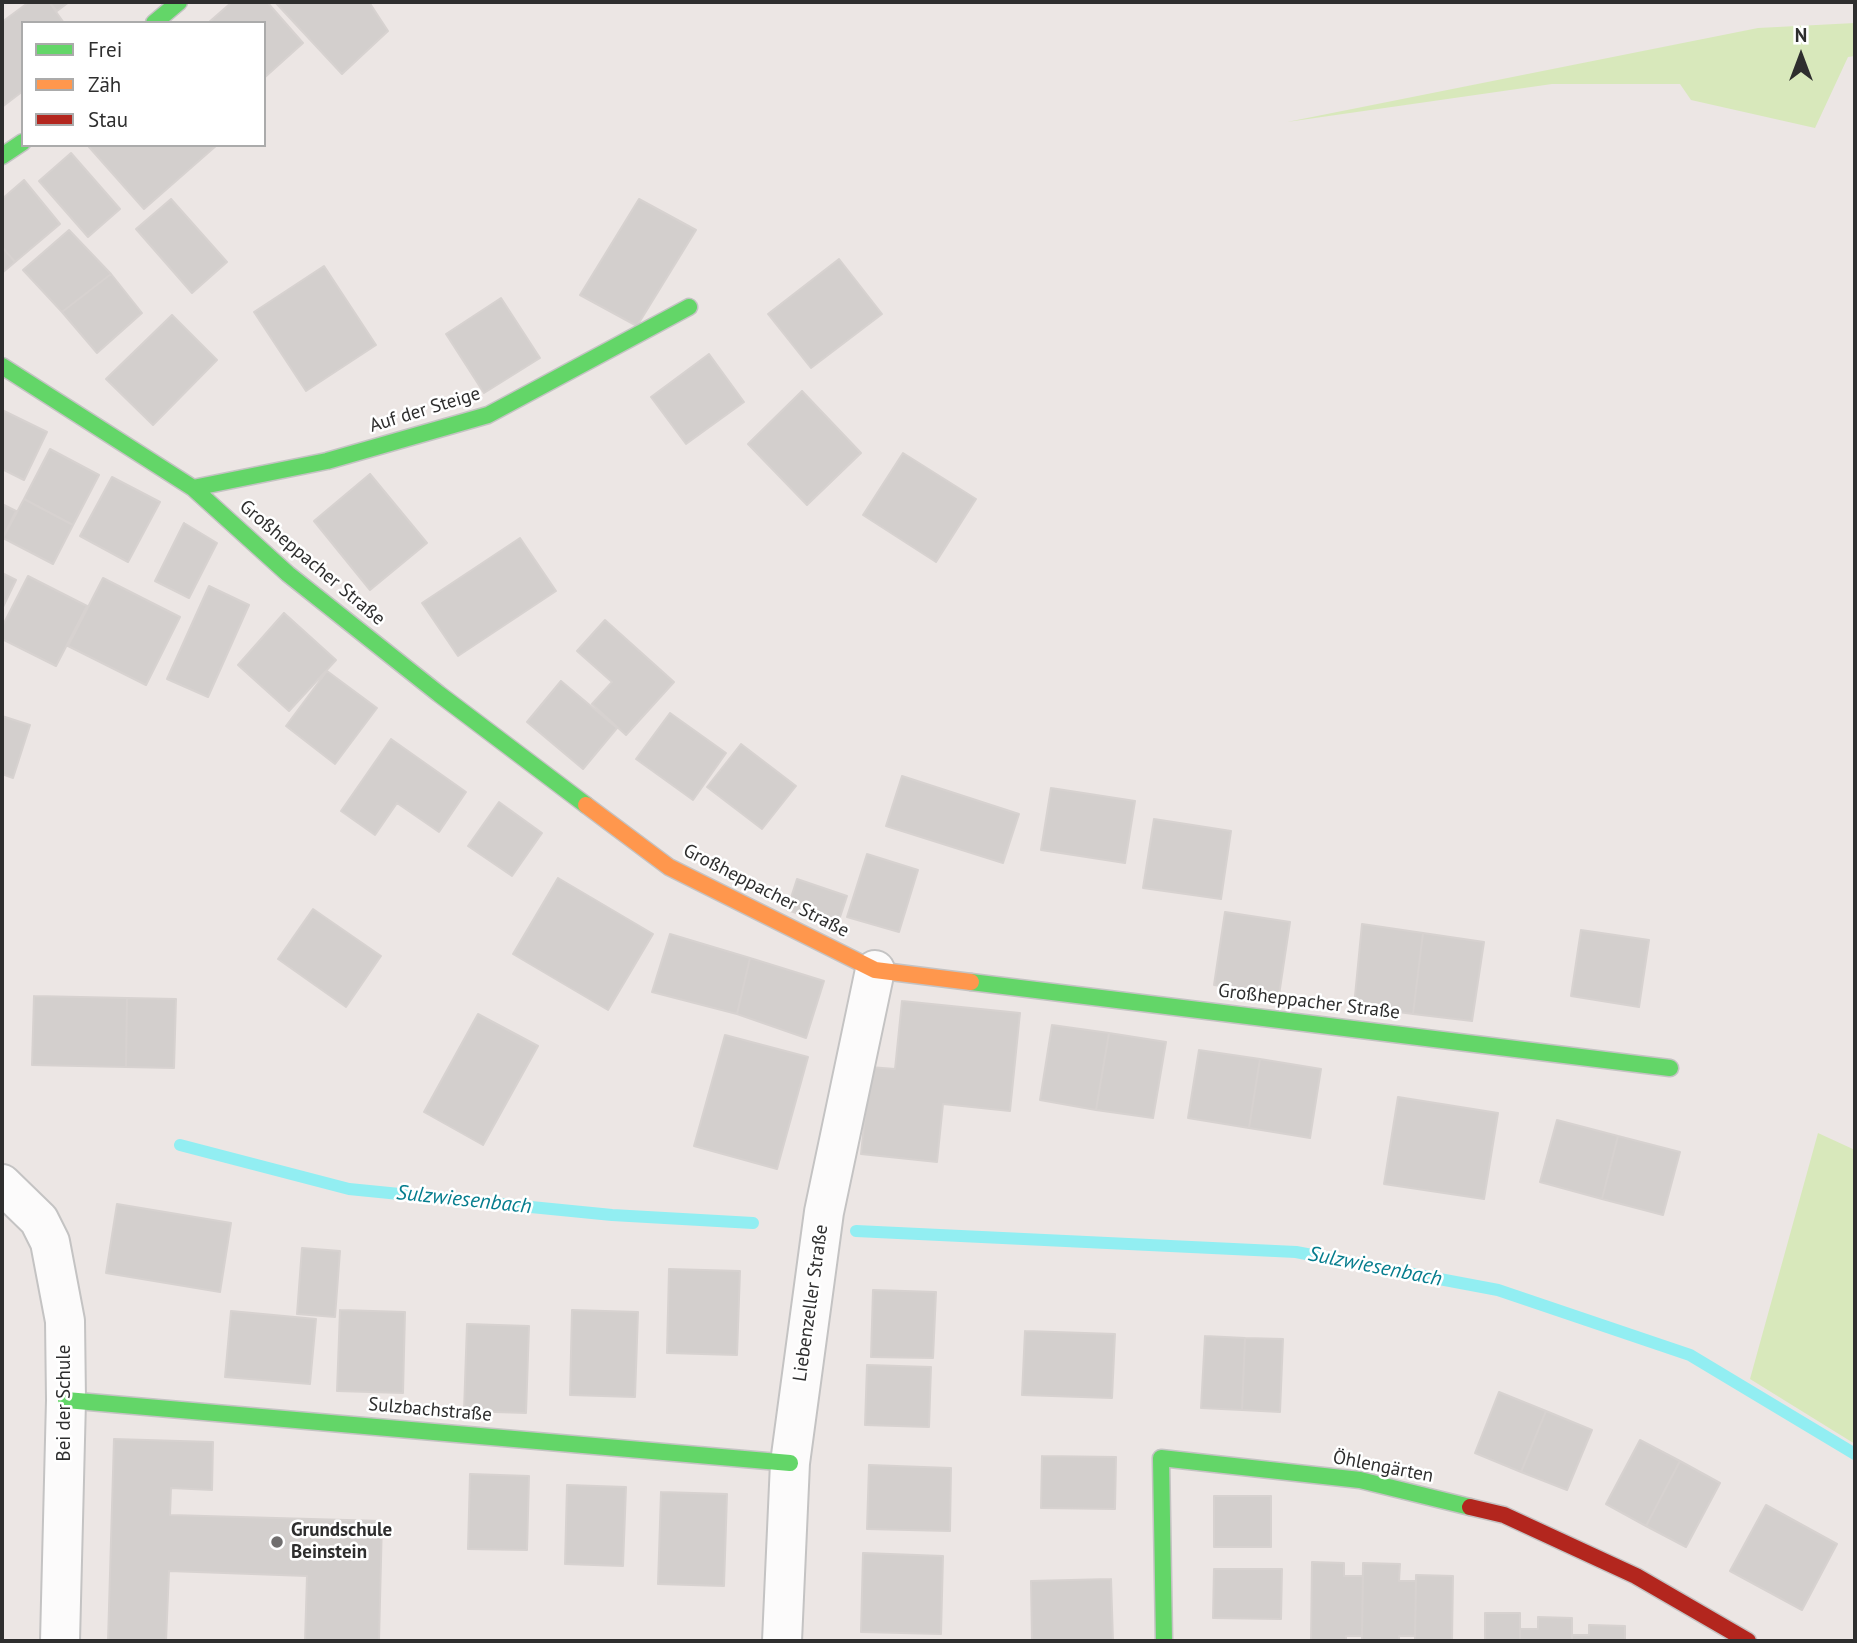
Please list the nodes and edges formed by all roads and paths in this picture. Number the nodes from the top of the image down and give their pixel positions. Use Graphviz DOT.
graph roads {
  1 [pos="179,2"];
  2 [pos="156,21"];
  3 [pos="21,143"];
  4 [pos="2,156"];
  5 [pos="689,307"];
  6 [pos="2,366"];
  7 [pos="193,488"];
  8 [pos="875,970"];
  9 [pos="1670,1068"];
  10 [pos="2,1184"];
  11 [pos="66,1400"];
  12 [pos="790,1463"];
  13 [pos="60,1641"];
  14 [pos="782,1641"];
  15 [pos="1164,1641"];
  16 [pos="1748,1641"];
  1 -- 2 [label="street"];
  3 -- 4 [label="street"];
  5 -- 7 [label="street, Auf der Steige"];
  6 -- 7 [label="street, Großheppacher Straße"];
  7 -- 8 [label="street, Großheppacher Straße"];
  8 -- 9 [label="street, Großheppacher Straße"];
  8 -- 12 [label="street, Liebenzeller Straße"];
  10 -- 11 [label="street, Bei der Schule"];
  11 -- 12 [label="street, Sulzbachstraße"];
  11 -- 13 [label="street, Bei der Schule"];
  12 -- 14 [label="street, Liebenzeller Straße"];
  15 -- 16 [label="street, Öhlengärten"];
}
